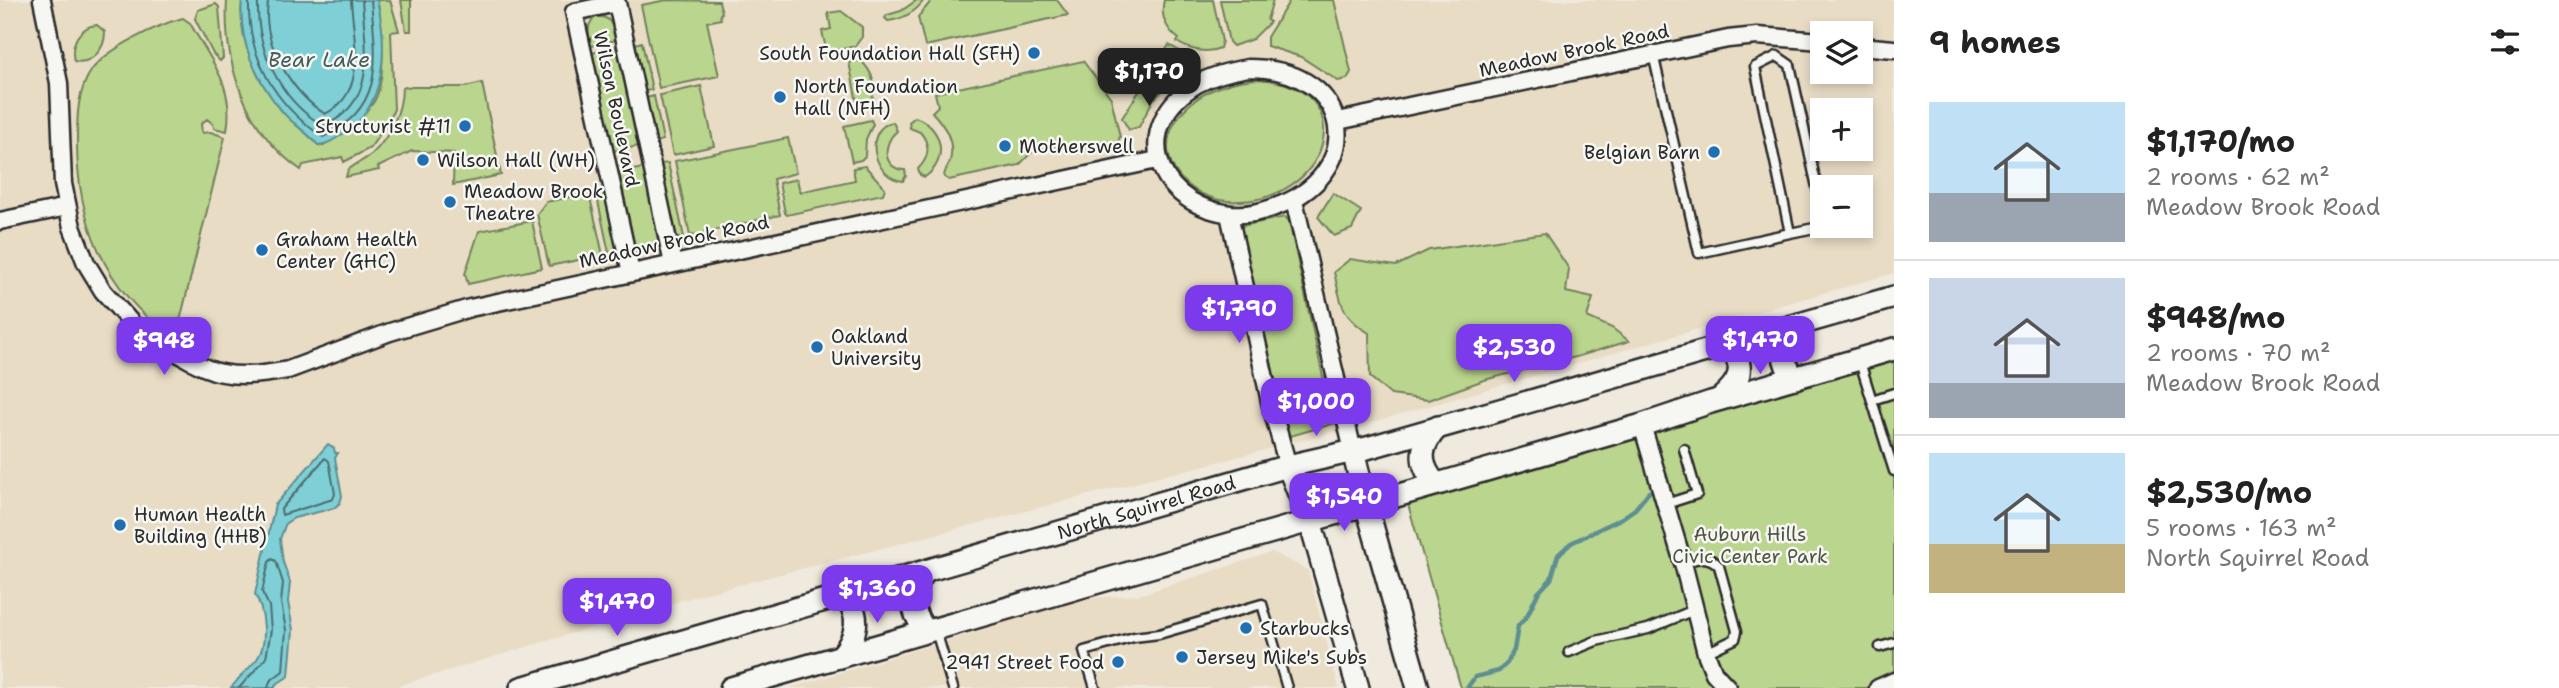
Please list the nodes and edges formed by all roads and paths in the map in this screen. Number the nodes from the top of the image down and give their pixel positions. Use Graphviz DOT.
graph roads {
  1 [pos="42,0"];
  2 [pos="1778,37"];
  3 [pos="1810,40"];
  4 [pos="1873,47"];
  5 [pos="1894,49"];
  6 [pos="1653,54"];
  7 [pos="1777,56"];
  8 [pos="1338,121"];
  9 [pos="1157,160"];
  10 [pos="1814,175"];
  11 [pos="1294,200"];
  12 [pos="67,207"];
  13 [pos="1229,214"];
  14 [pos="0,222"];
  15 [pos="1810,229"];
  16 [pos="1790,233"];
  17 [pos="673,264"];
  18 [pos="631,273"];
  19 [pos="1894,297"];
  20 [pos="1800,324"];
  21 [pos="1729,345"];
  22 [pos="1894,349"];
  23 [pos="1859,359"];
  24 [pos="1795,377"];
  25 [pos="1894,393"];
  26 [pos="1720,400"];
  27 [pos="1872,400"];
  28 [pos="1642,425"];
  29 [pos="1438,428"];
  30 [pos="1684,449"];
  31 [pos="1353,452"];
  32 [pos="1288,466"];
  33 [pos="1894,471"];
  34 [pos="1436,484"];
  35 [pos="1366,504"];
  36 [pos="1666,504"];
  37 [pos="1310,521"];
  38 [pos="1683,563"];
  39 [pos="925,572"];
  40 [pos="843,596"];
  41 [pos="1694,610"];
  42 [pos="931,630"];
  43 [pos="1894,643"];
  44 [pos="1880,647"];
  45 [pos="1569,653"];
  46 [pos="1706,653"];
  47 [pos="840,657"];
  48 [pos="1894,681"];
  49 [pos="1719,684"];
  50 [pos="521,688"];
  51 [pos="731,688"];
  52 [pos="953,688"];
  53 [pos="1095,688"];
  54 [pos="1287,688"];
  55 [pos="1358,688"];
  56 [pos="1418,688"];
  57 [pos="1878,688"];
  1 -- 12 [label="street, Meadow Brook Road"];
  2 -- 3 [label="street, Meadow Brook Road"];
  2 -- 6 [label="street, Meadow Brook Road"];
  2 -- 7 [label="lane"];
  4 -- 5 [label="street"];
  6 -- 8 [label="street, Meadow Brook Road"];
  6 -- 16 [label="lane"];
  7 -- 10 [label="lane"];
  7 -- 16 [label="lane"];
  8 -- 9 [label="street"];
  8 -- 11 [label="street"];
  9 -- 13 [label="street"];
  9 -- 17 [label="street, Meadow Brook Road"];
  11 -- 13 [label="street"];
  11 -- 31 [label="street"];
  12 -- 14 [label="street"];
  12 -- 18 [label="street, Meadow Brook Road"];
  13 -- 32 [label="street"];
  15 -- 16 [label="lane"];
  17 -- 18 [label="street, Meadow Brook Road"];
  17 -- 18 [label="street, Wilson Boulevard"];
  19 -- 20 [label="main road, North Squirrel Road"];
  20 -- 21 [label="main road, North Squirrel Road"];
  20 -- 24 [label="main road"];
  21 -- 26 [label="main road"];
  21 -- 29 [label="main road, North Squirrel Road"];
  22 -- 23 [label="main road"];
  23 -- 24 [label="main road"];
  23 -- 27 [label="lane"];
  24 -- 26 [label="main road"];
  25 -- 27 [label="lane"];
  26 -- 28 [label="main road"];
  27 -- 33 [label="lane"];
  28 -- 34 [label="main road"];
  28 -- 36 [label="street"];
  29 -- 31 [label="main road, North Squirrel Road"];
  29 -- 34 [label="main road"];
  30 -- 36 [label="lane"];
  31 -- 32 [label="main road, North Squirrel Road"];
  31 -- 35 [label="main road"];
  32 -- 37 [label="main road"];
  32 -- 39 [label="main road, North Squirrel Road"];
  34 -- 35 [label="main road"];
  35 -- 37 [label="main road"];
  35 -- 56 [label="main road"];
  36 -- 38 [label="street"];
  37 -- 42 [label="main road"];
  37 -- 55 [label="main road"];
  38 -- 41 [label="street"];
  38 -- 46 [label="lane"];
  39 -- 40 [label="main road, North Squirrel Road"];
  39 -- 42 [label="main road"];
  40 -- 47 [label="main road"];
  40 -- 50 [label="main road, North Squirrel Road"];
  41 -- 45 [label="lane"];
  41 -- 46 [label="street"];
  42 -- 47 [label="main road"];
  42 -- 52 [label="lane"];
  43 -- 44 [label="lane"];
  46 -- 49 [label="street"];
  47 -- 51 [label="main road"];
  48 -- 57 [label="street"];
  53 -- 54 [label="lane"];
}
